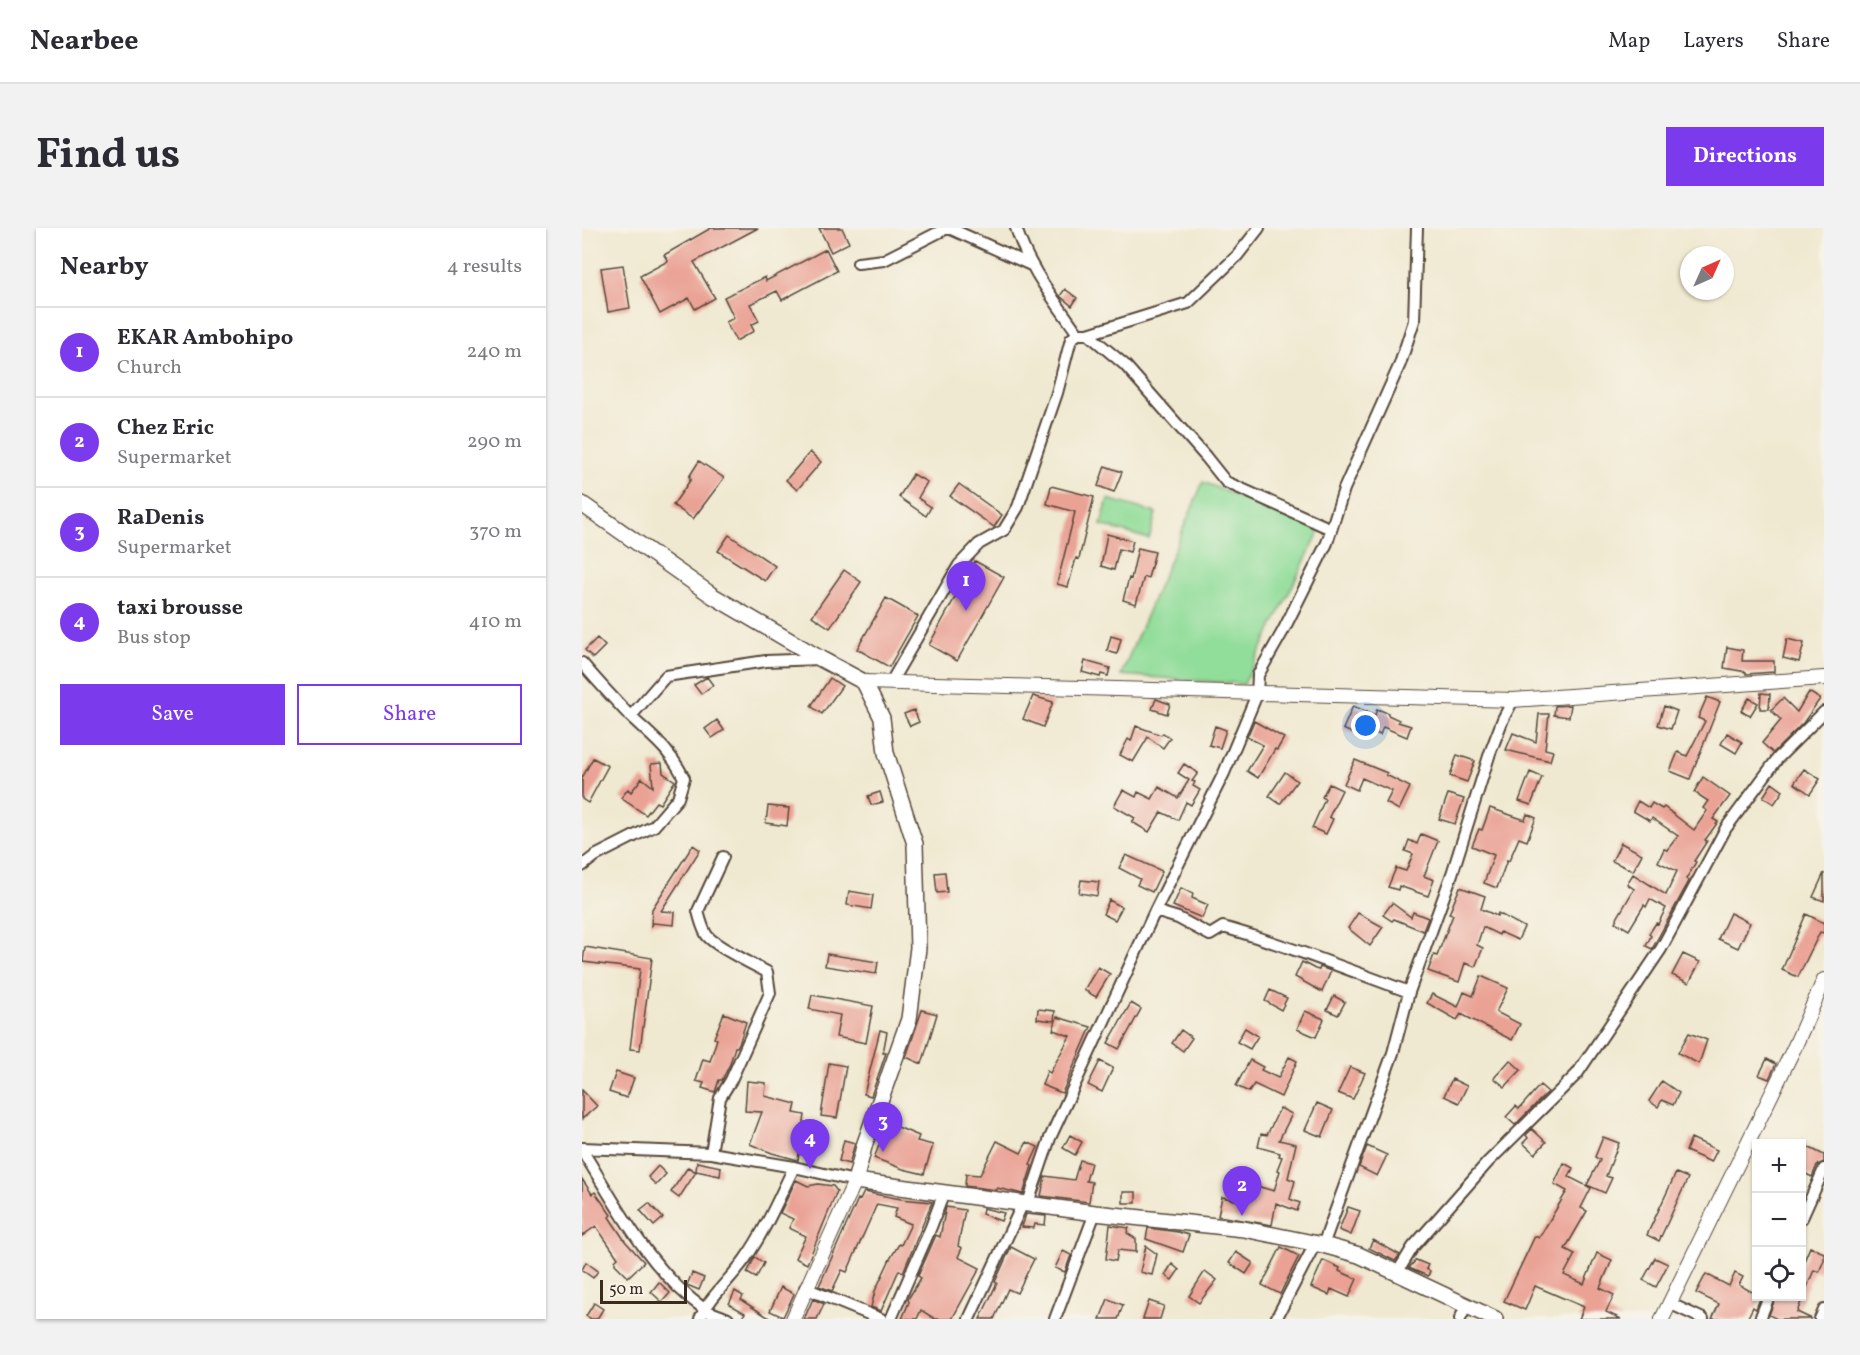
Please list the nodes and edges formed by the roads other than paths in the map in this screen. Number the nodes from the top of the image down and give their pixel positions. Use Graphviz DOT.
graph roads {
  1 [pos="948,228"];
  2 [pos="1016,228"];
  3 [pos="1259,228"];
  4 [pos="1417,228"];
  5 [pos="858,263"];
  6 [pos="1030,265"];
  7 [pos="1083,334"];
  8 [pos="582,504"];
  9 [pos="1331,529"];
  10 [pos="821,659"];
  11 [pos="582,663"];
  12 [pos="1824,678"];
  13 [pos="864,682"];
  14 [pos="891,682"];
  15 [pos="1257,694"];
  16 [pos="1513,700"];
  17 [pos="1824,712"];
  18 [pos="631,716"];
  19 [pos="723,857"];
  20 [pos="582,866"];
  21 [pos="1155,910"];
  22 [pos="1824,980"];
  23 [pos="1409,992"];
  24 [pos="582,1149"];
  25 [pos="711,1153"];
  26 [pos="794,1167"];
  27 [pos="1824,1169"];
  28 [pos="855,1181"];
  29 [pos="943,1195"];
  30 [pos="1026,1203"];
  31 [pos="1806,1209"];
  32 [pos="1095,1214"];
  33 [pos="1319,1245"];
  34 [pos="1397,1274"];
  35 [pos="805,1288"];
  36 [pos="1767,1301"];
  37 [pos="1670,1302"];
  38 [pos="1824,1310"];
  39 [pos="1463,1313"];
  40 [pos="702,1314"];
  41 [pos="728,1319"];
  42 [pos="793,1319"];
  43 [pos="881,1319"];
  44 [pos="891,1319"];
  45 [pos="969,1319"];
  46 [pos="1055,1319"];
  47 [pos="1276,1319"];
  48 [pos="1495,1319"];
  49 [pos="1662,1319"];
  50 [pos="1703,1319"];
  51 [pos="1760,1319"];
  52 [pos="1820,1319"];
  1 -- 5 [label="street"];
  1 -- 6 [label="street"];
  2 -- 6 [label="street"];
  3 -- 7 [label="street"];
  4 -- 9 [label="street"];
  6 -- 7 [label="street"];
  7 -- 9 [label="street"];
  7 -- 14 [label="street"];
  8 -- 10 [label="main road"];
  9 -- 15 [label="street"];
  10 -- 13 [label="main road"];
  10 -- 18 [label="street"];
  11 -- 18 [label="street"];
  12 -- 16 [label="street"];
  13 -- 14 [label="street"];
  13 -- 28 [label="main road"];
  14 -- 15 [label="street"];
  15 -- 16 [label="street"];
  15 -- 21 [label="street"];
  16 -- 23 [label="street"];
  17 -- 34 [label="street"];
  18 -- 20 [label="street"];
  19 -- 25 [label="street"];
  21 -- 23 [label="street"];
  21 -- 30 [label="street"];
  22 -- 37 [label="street"];
  23 -- 33 [label="street"];
  24 -- 25 [label="street"];
  24 -- 40 [label="street"];
  25 -- 26 [label="street"];
  26 -- 28 [label="street"];
  26 -- 40 [label="street"];
  27 -- 31 [label="street"];
  28 -- 29 [label="main road"];
  28 -- 35 [label="street"];
  29 -- 30 [label="main road"];
  29 -- 44 [label="street"];
  30 -- 32 [label="main road"];
  30 -- 45 [label="street"];
  32 -- 33 [label="main road"];
  32 -- 46 [label="street"];
  33 -- 34 [label="main road"];
  33 -- 47 [label="street"];
  34 -- 39 [label="main road"];
  35 -- 42 [label="street"];
  35 -- 43 [label="street"];
  36 -- 51 [label="street"];
  37 -- 49 [label="street"];
  37 -- 50 [label="street"];
  38 -- 52 [label="street"];
  39 -- 48 [label="main road"];
  40 -- 41 [label="street"];
}
